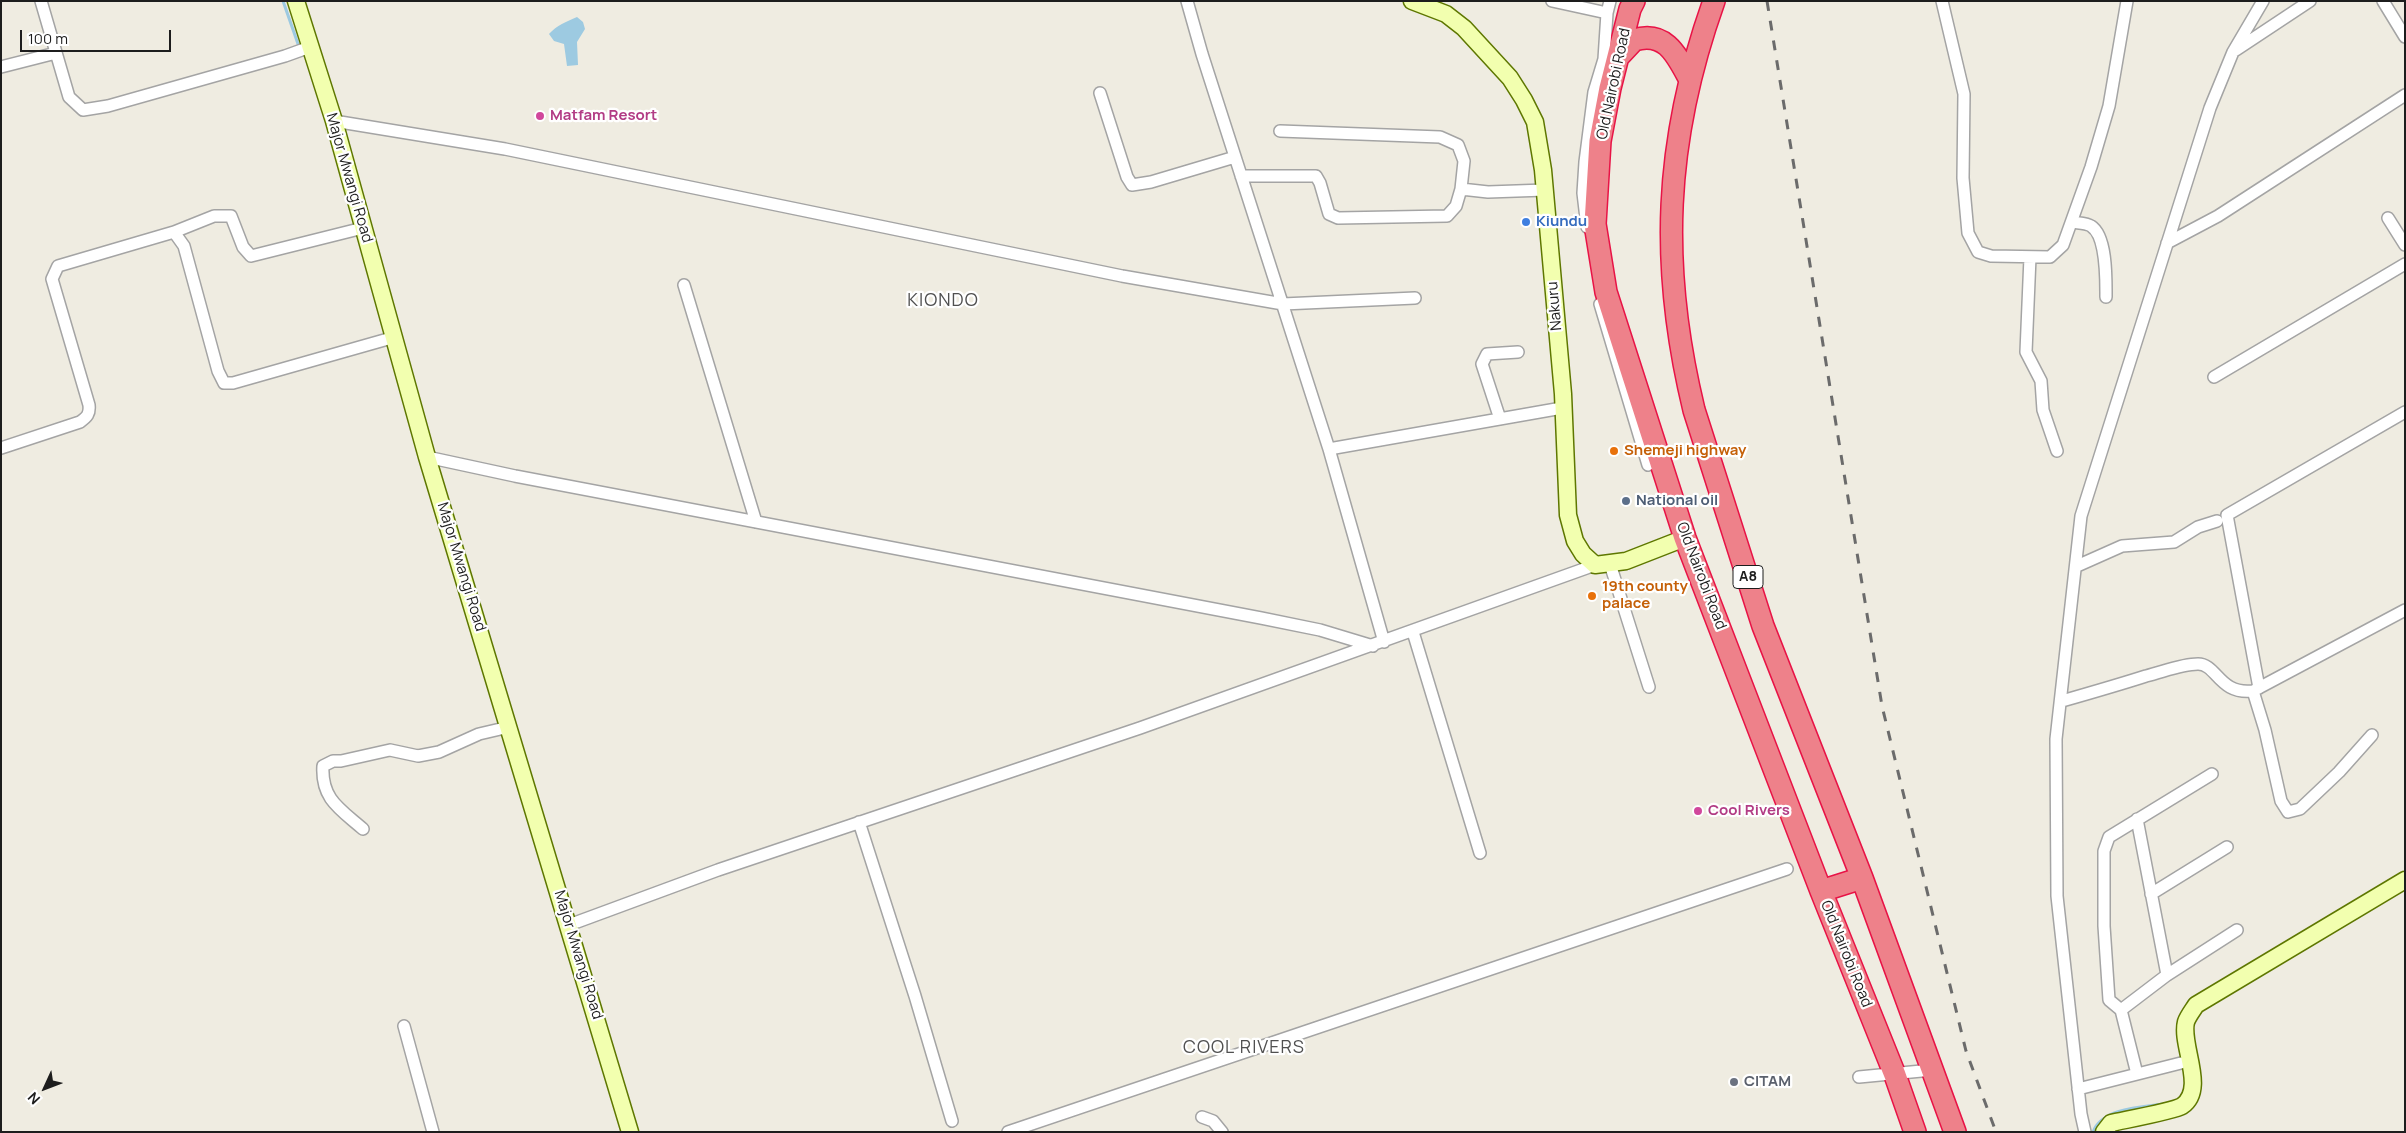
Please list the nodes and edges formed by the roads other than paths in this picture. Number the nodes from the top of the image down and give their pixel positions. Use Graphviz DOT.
graph roads {
  1 [pos="41,1"];
  2 [pos="296,1"];
  3 [pos="1187,1"];
  4 [pos="1412,1"];
  5 [pos="1552,1"];
  6 [pos="1634,1"];
  7 [pos="1714,1"];
  8 [pos="1942,1"];
  9 [pos="2127,1"];
  10 [pos="2263,1"];
  11 [pos="2310,1"];
  12 [pos="2383,1"];
  13 [pos="1609,7"];
  14 [pos="2405,37"];
  15 [pos="310,47"];
  16 [pos="2233,52"];
  17 [pos="56,53"];
  18 [pos="1619,56"];
  19 [pos="1,67"];
  20 [pos="1690,80"];
  21 [pos="1100,93"];
  22 [pos="2405,95"];
  23 [pos="334,120"];
  24 [pos="1280,131"];
  25 [pos="1235,157"];
  26 [pos="1241,176"];
  27 [pos="1461,189"];
  28 [pos="1545,190"];
  29 [pos="2388,218"];
  30 [pos="2072,222"];
  31 [pos="363,228"];
  32 [pos="174,232"];
  33 [pos="2167,242"];
  34 [pos="2405,245"];
  35 [pos="2030,257"];
  36 [pos="2405,264"];
  37 [pos="684,285"];
  38 [pos="2106,297"];
  39 [pos="1416,298"];
  40 [pos="1282,304"];
  41 [pos="395,337"];
  42 [pos="1518,352"];
  43 [pos="2214,377"];
  44 [pos="1562,408"];
  45 [pos="2405,412"];
  46 [pos="1500,419"];
  47 [pos="1,448"];
  48 [pos="1329,449"];
  49 [pos="2057,451"];
  50 [pos="427,457"];
  51 [pos="1648,465"];
  52 [pos="2217,521"];
  53 [pos="756,522"];
  54 [pos="1686,538"];
  55 [pos="1603,565"];
  56 [pos="2077,566"];
  57 [pos="2405,610"];
  58 [pos="1413,632"];
  59 [pos="1378,644"];
  60 [pos="1649,687"];
  61 [pos="2256,689"];
  62 [pos="2062,701"];
  63 [pos="509,727"];
  64 [pos="2372,734"];
  65 [pos="2212,774"];
  66 [pos="2137,819"];
  67 [pos="859,822"];
  68 [pos="363,828"];
  69 [pos="2227,847"];
  70 [pos="1480,853"];
  71 [pos="1788,869"];
  72 [pos="1862,878"];
  73 [pos="2405,880"];
  74 [pos="1821,891"];
  75 [pos="2151,894"];
  76 [pos="569,925"];
  77 [pos="2237,930"];
  78 [pos="2167,975"];
  79 [pos="2121,1010"];
  80 [pos="404,1026"];
  81 [pos="2181,1063"];
  82 [pos="1932,1070"];
  83 [pos="2137,1074"];
  84 [pos="1895,1075"];
  85 [pos="1858,1077"];
  86 [pos="2078,1089"];
  87 [pos="1202,1118"];
  88 [pos="952,1120"];
  89 [pos="433,1132"];
  90 [pos="630,1132"];
  91 [pos="1008,1132"];
  92 [pos="1222,1132"];
  93 [pos="1915,1132"];
  94 [pos="1955,1132"];
  95 [pos="2085,1132"];
  96 [pos="2104,1132"];
  1 -- 17 [label="street"];
  2 -- 15 [label="street, Major Mwangi Road"];
  3 -- 25 [label="street"];
  4 -- 28 [label="street, Nakuru"];
  5 -- 13 [label="street"];
  6 -- 18 [label="highway, Old Nairobi Road"];
  7 -- 20 [label="highway, A8"];
  8 -- 35 [label="street"];
  9 -- 30 [label="street"];
  10 -- 16 [label="street"];
  11 -- 16 [label="street"];
  12 -- 14 [label="street"];
  13 -- 51 [label="street"];
  15 -- 17 [label="street"];
  15 -- 23 [label="street, Major Mwangi Road"];
  16 -- 33 [label="street"];
  17 -- 19 [label="street"];
  18 -- 20 [label="highway"];
  18 -- 54 [label="highway, Old Nairobi Road"];
  20 -- 72 [label="highway, A8"];
  21 -- 25 [label="street"];
  22 -- 33 [label="street"];
  23 -- 31 [label="street, Major Mwangi Road"];
  23 -- 40 [label="street"];
  24 -- 27 [label="street"];
  25 -- 26 [label="street"];
  26 -- 27 [label="street"];
  26 -- 40 [label="street"];
  27 -- 28 [label="street"];
  28 -- 44 [label="street, Nakuru"];
  29 -- 34 [label="street"];
  30 -- 35 [label="street"];
  30 -- 38 [label="street"];
  31 -- 32 [label="street"];
  31 -- 41 [label="street, Major Mwangi Road"];
  32 -- 41 [label="street"];
  32 -- 47 [label="street"];
  33 -- 56 [label="street"];
  35 -- 49 [label="street"];
  36 -- 43 [label="street"];
  37 -- 53 [label="street"];
  39 -- 40 [label="street"];
  40 -- 48 [label="street"];
  41 -- 50 [label="street, Major Mwangi Road"];
  42 -- 46 [label="street"];
  44 -- 46 [label="street"];
  44 -- 55 [label="street, Nakuru"];
  45 -- 61 [label="street"];
  46 -- 48 [label="street"];
  48 -- 59 [label="street"];
  50 -- 53 [label="street"];
  50 -- 63 [label="street, Major Mwangi Road"];
  52 -- 56 [label="street"];
  53 -- 59 [label="street"];
  54 -- 55 [label="street"];
  54 -- 74 [label="highway, Old Nairobi Road"];
  55 -- 58 [label="street"];
  55 -- 60 [label="street"];
  56 -- 62 [label="street"];
  57 -- 61 [label="street"];
  58 -- 59 [label="street"];
  58 -- 70 [label="street"];
  59 -- 67 [label="street"];
  61 -- 62 [label="street"];
  61 -- 64 [label="street"];
  62 -- 86 [label="street"];
  63 -- 68 [label="street"];
  63 -- 76 [label="street, Major Mwangi Road"];
  65 -- 66 [label="street"];
  66 -- 75 [label="street"];
  66 -- 79 [label="street"];
  67 -- 76 [label="street"];
  67 -- 88 [label="street"];
  69 -- 75 [label="street"];
  71 -- 91 [label="street"];
  72 -- 74 [label="highway"];
  72 -- 82 [label="highway, A8"];
  73 -- 96 [label="street"];
  74 -- 84 [label="highway, Old Nairobi Road"];
  75 -- 78 [label="street"];
  76 -- 90 [label="street, Major Mwangi Road"];
  77 -- 78 [label="street"];
  78 -- 79 [label="street"];
  79 -- 83 [label="street"];
  80 -- 89 [label="street"];
  81 -- 83 [label="street"];
  82 -- 84 [label="street"];
  82 -- 94 [label="highway, A8"];
  83 -- 86 [label="street"];
  84 -- 85 [label="street"];
  84 -- 93 [label="highway, Old Nairobi Road"];
  86 -- 95 [label="street"];
  87 -- 92 [label="street"];
}
